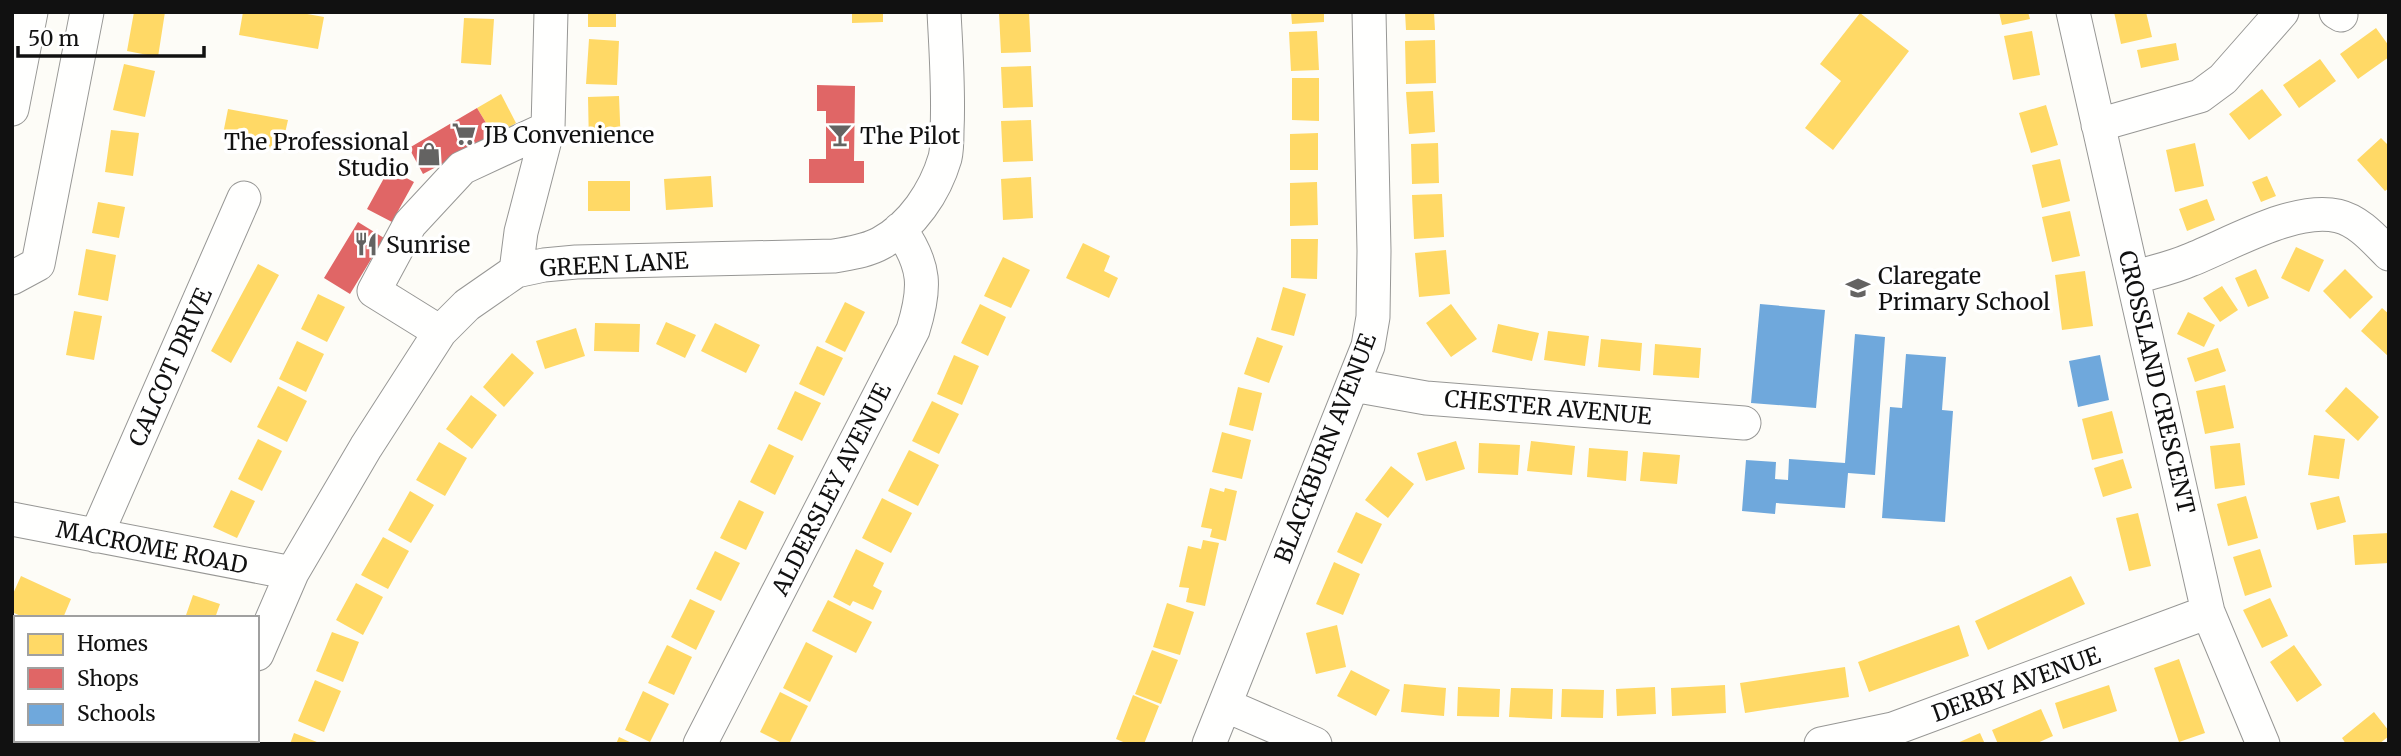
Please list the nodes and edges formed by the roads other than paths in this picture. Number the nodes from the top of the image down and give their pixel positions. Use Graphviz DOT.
graph roads {
  1 [pos="31,12"];
  2 [pos="87,12"];
  3 [pos="551,12"];
  4 [pos="944,12"];
  5 [pos="1369,12"];
  6 [pos="2073,12"];
  7 [pos="2282,12"];
  8 [pos="12,108"];
  9 [pos="2098,125"];
  10 [pos="548,128"];
  11 [pos="244,198"];
  12 [pos="900,229"];
  13 [pos="2389,254"];
  14 [pos="516,271"];
  15 [pos="12,278"];
  16 [pos="2133,278"];
  17 [pos="440,332"];
  18 [pos="1353,385"];
  19 [pos="1744,423"];
  20 [pos="12,519"];
  21 [pos="96,536"];
  22 [pos="292,573"];
  23 [pos="2208,612"];
  24 [pos="259,649"];
  25 [pos="1225,705"];
  26 [pos="701,744"];
  27 [pos="1209,744"];
  28 [pos="1315,744"];
  29 [pos="1821,744"];
  30 [pos="2263,744"];
  1 -- 8 [label="street"];
  2 -- 15 [label="street"];
  3 -- 10 [label="street"];
  4 -- 12 [label="street, GREEN LANE"];
  5 -- 18 [label="street, BLACKBURN AVENUE"];
  6 -- 9 [label="street, CROSSLAND CRESCENT"];
  7 -- 9 [label="street"];
  9 -- 16 [label="street, CROSSLAND CRESCENT"];
  10 -- 14 [label="street"];
  10 -- 17 [label="street"];
  11 -- 21 [label="street, CALCOT DRIVE"];
  12 -- 14 [label="street, GREEN LANE"];
  12 -- 26 [label="street, ALDERSLEY AVENUE"];
  13 -- 16 [label="street"];
  14 -- 17 [label="street, GREEN LANE"];
  16 -- 23 [label="street, CROSSLAND CRESCENT"];
  17 -- 22 [label="street, GREEN LANE"];
  18 -- 19 [label="street, CHESTER AVENUE"];
  18 -- 25 [label="street, BLACKBURN AVENUE"];
  20 -- 21 [label="street, MACROME ROAD"];
  21 -- 22 [label="street, MACROME ROAD"];
  22 -- 24 [label="street, GREEN LANE"];
  23 -- 29 [label="street, DERBY AVENUE"];
  23 -- 30 [label="street, CROSSLAND CRESCENT"];
  25 -- 27 [label="street, BLACKBURN AVENUE"];
  25 -- 28 [label="street"];
}
